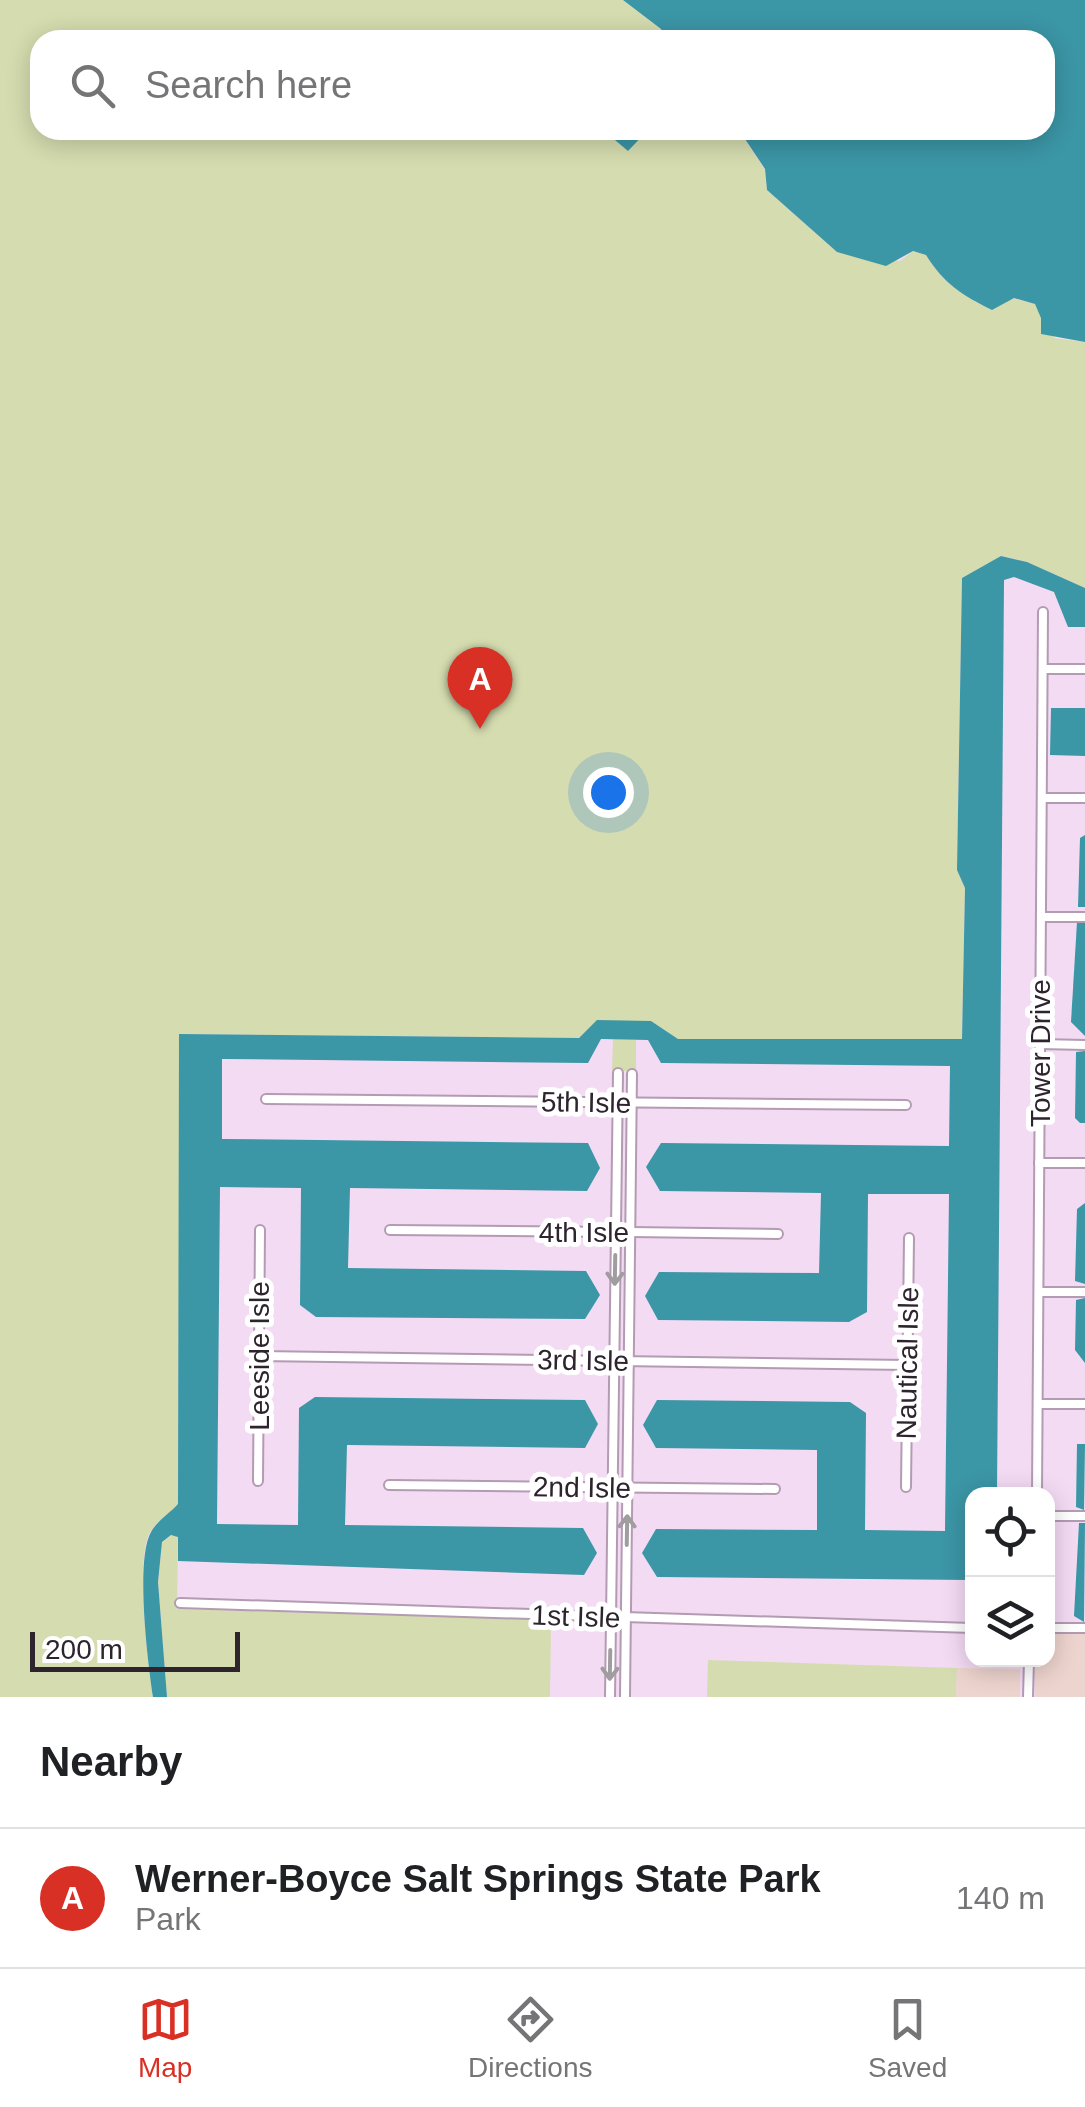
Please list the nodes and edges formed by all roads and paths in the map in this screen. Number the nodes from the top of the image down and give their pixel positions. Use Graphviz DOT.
graph roads {
  1 [pos="1043,612"];
  2 [pos="1043,669"];
  3 [pos="1085,669"];
  4 [pos="1042,798"];
  5 [pos="1085,798"];
  6 [pos="1085,916"];
  7 [pos="1041,917"];
  8 [pos="1040,1044"];
  9 [pos="1085,1044"];
  10 [pos="618,1073"];
  11 [pos="632,1074"];
  12 [pos="266,1099"];
  13 [pos="617,1102"];
  14 [pos="632,1102"];
  15 [pos="906,1105"];
  16 [pos="1039,1163"];
  17 [pos="1085,1163"];
  18 [pos="260,1230"];
  19 [pos="390,1230"];
  20 [pos="616,1232"];
  21 [pos="630,1232"];
  22 [pos="778,1234"];
  23 [pos="908,1238"];
  24 [pos="1038,1292"];
  25 [pos="1085,1292"];
  26 [pos="259,1356"];
  27 [pos="614,1361"];
  28 [pos="629,1361"];
  29 [pos="907,1364"];
  30 [pos="1038,1404"];
  31 [pos="1085,1404"];
  32 [pos="258,1481"];
  33 [pos="389,1485"];
  34 [pos="906,1487"];
  35 [pos="1037,1487"];
  36 [pos="612,1488"];
  37 [pos="628,1488"];
  38 [pos="775,1490"];
  39 [pos="1055,1516"];
  40 [pos="1085,1516"];
  41 [pos="180,1603"];
  42 [pos="611,1616"];
  43 [pos="626,1617"];
  44 [pos="965,1628"];
  45 [pos="1055,1628"];
  46 [pos="1085,1628"];
  47 [pos="1029,1667"];
  48 [pos="610,1697"];
  49 [pos="624,1697"];
  50 [pos="1028,1697"];
  1 -- 2 [label="street, Tower Drive"];
  2 -- 3 [label="street"];
  2 -- 4 [label="street, Tower Drive"];
  4 -- 5 [label="street"];
  4 -- 7 [label="street, Tower Drive"];
  6 -- 7 [label="street"];
  7 -- 8 [label="street, Tower Drive"];
  8 -- 9 [label="street"];
  8 -- 16 [label="street, Tower Drive"];
  10 -- 13 [label="street"];
  11 -- 14 [label="street"];
  12 -- 13 [label="street, 5th Isle"];
  13 -- 14 [label="street, 5th Isle"];
  13 -- 20 [label="street"];
  14 -- 15 [label="street, 5th Isle"];
  14 -- 21 [label="street"];
  16 -- 17 [label="street"];
  16 -- 24 [label="street, Tower Drive"];
  18 -- 26 [label="street, Leeside Isle"];
  19 -- 20 [label="street, 4th Isle"];
  20 -- 21 [label="street, 4th Isle"];
  20 -- 27 [label="street, one-way"];
  21 -- 22 [label="street, 4th Isle"];
  21 -- 28 [label="street"];
  23 -- 29 [label="street, Nautical Isle"];
  24 -- 25 [label="street"];
  24 -- 30 [label="street, Tower Drive"];
  26 -- 27 [label="street, 3rd Isle"];
  26 -- 32 [label="street, Leeside Isle"];
  27 -- 28 [label="street, 3rd Isle"];
  27 -- 36 [label="street"];
  28 -- 29 [label="street, 3rd Isle"];
  28 -- 37 [label="street"];
  29 -- 34 [label="street, Nautical Isle"];
  30 -- 31 [label="street"];
  30 -- 35 [label="street, Tower Drive"];
  33 -- 36 [label="street, 2nd Isle"];
  36 -- 37 [label="street, 2nd Isle"];
  36 -- 42 [label="street"];
  37 -- 38 [label="street, 2nd Isle"];
  43 -- 37 [label="street, one-way"];
  39 -- 40 [label="street"];
  41 -- 42 [label="street, 1st Isle"];
  42 -- 43 [label="street, 1st Isle"];
  42 -- 48 [label="street, one-way"];
  43 -- 44 [label="street, 1st Isle"];
  43 -- 49 [label="street"];
  45 -- 46 [label="street"];
  47 -- 50 [label="street"];
}
